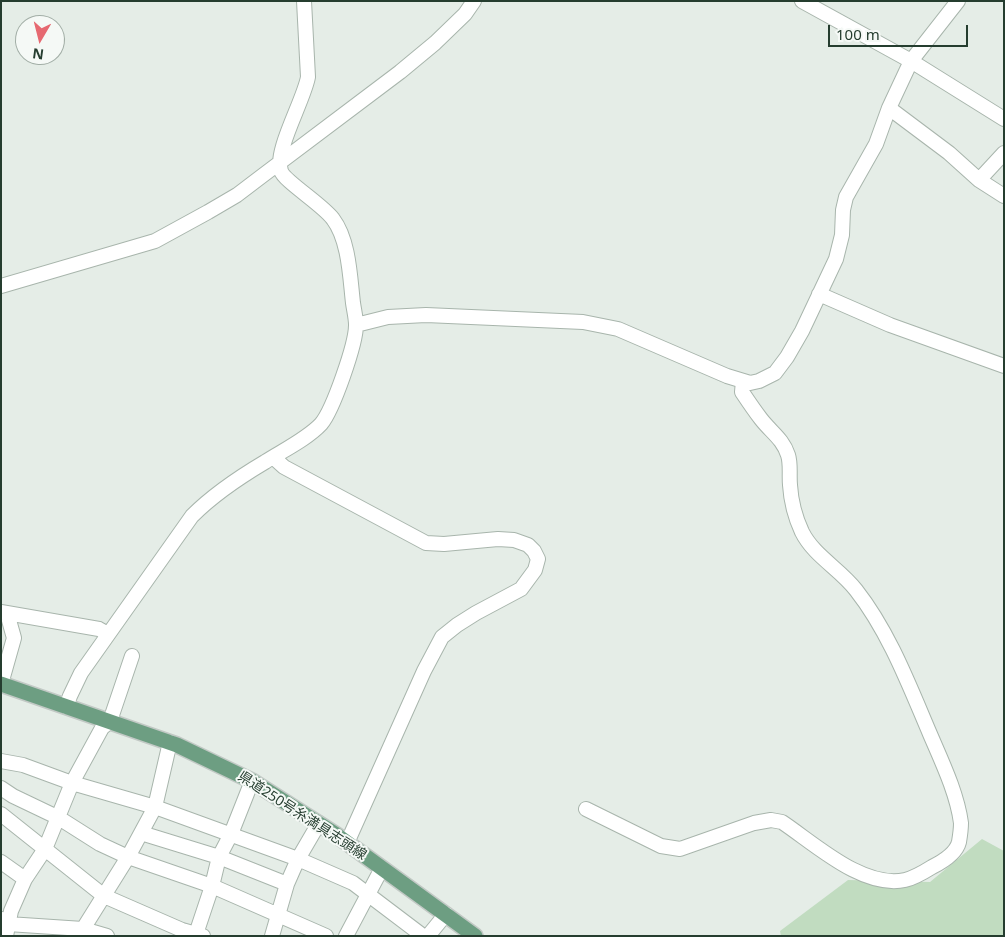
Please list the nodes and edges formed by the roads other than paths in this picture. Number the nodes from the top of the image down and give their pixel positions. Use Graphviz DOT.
graph roads {
  1 [pos="304,1"];
  2 [pos="474,1"];
  3 [pos="802,1"];
  4 [pos="958,1"];
  5 [pos="911,61"];
  6 [pos="888,108"];
  7 [pos="1004,119"];
  8 [pos="1004,153"];
  9 [pos="280,162"];
  10 [pos="979,180"];
  11 [pos="1004,196"];
  12 [pos="1,286"];
  13 [pos="819,294"];
  14 [pos="356,325"];
  15 [pos="1004,366"];
  16 [pos="743,381"];
  17 [pos="273,457"];
  18 [pos="4,613"];
  19 [pos="108,634"];
  20 [pos="132,656"];
  21 [pos="1,684"];
  22 [pos="66,707"];
  23 [pos="110,722"];
  24 [pos="170,742"];
  25 [pos="1,762"];
  26 [pos="252,781"];
  27 [pos="72,783"];
  28 [pos="1,788"];
  29 [pos="155,806"];
  30 [pos="586,809"];
  31 [pos="1,814"];
  32 [pos="59,818"];
  33 [pos="319,824"];
  34 [pos="141,833"];
  35 [pos="231,834"];
  36 [pos="348,843"];
  37 [pos="45,849"];
  38 [pos="128,857"];
  39 [pos="218,857"];
  40 [pos="298,859"];
  41 [pos="1,862"];
  42 [pos="382,868"];
  43 [pos="25,878"];
  44 [pos="287,884"];
  45 [pos="212,886"];
  46 [pos="368,893"];
  47 [pos="104,896"];
  48 [pos="446,914"];
  49 [pos="279,915"];
  50 [pos="5,926"];
  51 [pos="83,932"];
  52 [pos="200,935"];
  53 [pos="107,936"];
  54 [pos="272,936"];
  55 [pos="326,936"];
  56 [pos="346,936"];
  57 [pos="423,936"];
  58 [pos="428,936"];
  59 [pos="475,936"];
  1 -- 9 [label="street"];
  2 -- 9 [label="street"];
  3 -- 5 [label="street"];
  4 -- 5 [label="street"];
  5 -- 6 [label="street"];
  5 -- 7 [label="street"];
  6 -- 10 [label="street"];
  6 -- 13 [label="street"];
  8 -- 10 [label="street"];
  9 -- 12 [label="street"];
  9 -- 14 [label="street"];
  10 -- 11 [label="street"];
  13 -- 15 [label="street"];
  13 -- 16 [label="street"];
  14 -- 16 [label="street"];
  14 -- 17 [label="street"];
  16 -- 30 [label="street"];
  17 -- 19 [label="street"];
  17 -- 36 [label="street"];
  18 -- 19 [label="street"];
  18 -- 21 [label="street"];
  19 -- 22 [label="street"];
  20 -- 23 [label="street"];
  21 -- 22 [label="main road, 県道250号糸満具志頭線"];
  22 -- 23 [label="main road, 県道250号糸満具志頭線"];
  23 -- 24 [label="main road, 県道250号糸満具志頭線"];
  23 -- 27 [label="street"];
  24 -- 26 [label="main road, 県道250号糸満具志頭線"];
  24 -- 29 [label="street"];
  25 -- 27 [label="street"];
  26 -- 33 [label="main road, 県道250号糸満具志頭線"];
  26 -- 35 [label="street"];
  27 -- 29 [label="street"];
  27 -- 32 [label="street"];
  28 -- 32 [label="street"];
  29 -- 34 [label="street"];
  29 -- 35 [label="street"];
  31 -- 37 [label="street"];
  32 -- 37 [label="street"];
  32 -- 38 [label="street"];
  33 -- 36 [label="main road, 県道250号糸満具志頭線"];
  33 -- 40 [label="street"];
  34 -- 38 [label="street"];
  34 -- 39 [label="street"];
  35 -- 39 [label="street"];
  35 -- 40 [label="street"];
  36 -- 42 [label="main road, 県道250号糸満具志頭線"];
  37 -- 43 [label="street"];
  37 -- 47 [label="street"];
  38 -- 45 [label="street"];
  38 -- 47 [label="street"];
  39 -- 44 [label="street"];
  39 -- 45 [label="street"];
  40 -- 44 [label="street"];
  40 -- 46 [label="street"];
  41 -- 43 [label="street"];
  42 -- 46 [label="street"];
  42 -- 48 [label="main road, 県道250号糸満具志頭線"];
  43 -- 50 [label="street"];
  44 -- 49 [label="street"];
  45 -- 49 [label="street"];
  45 -- 52 [label="street"];
  46 -- 56 [label="street"];
  46 -- 57 [label="street"];
  47 -- 51 [label="street"];
  47 -- 52 [label="street"];
  48 -- 58 [label="street"];
  48 -- 59 [label="main road, 県道250号糸満具志頭線"];
  49 -- 54 [label="street"];
  49 -- 55 [label="street"];
  50 -- 51 [label="street"];
  51 -- 53 [label="street"];
}
